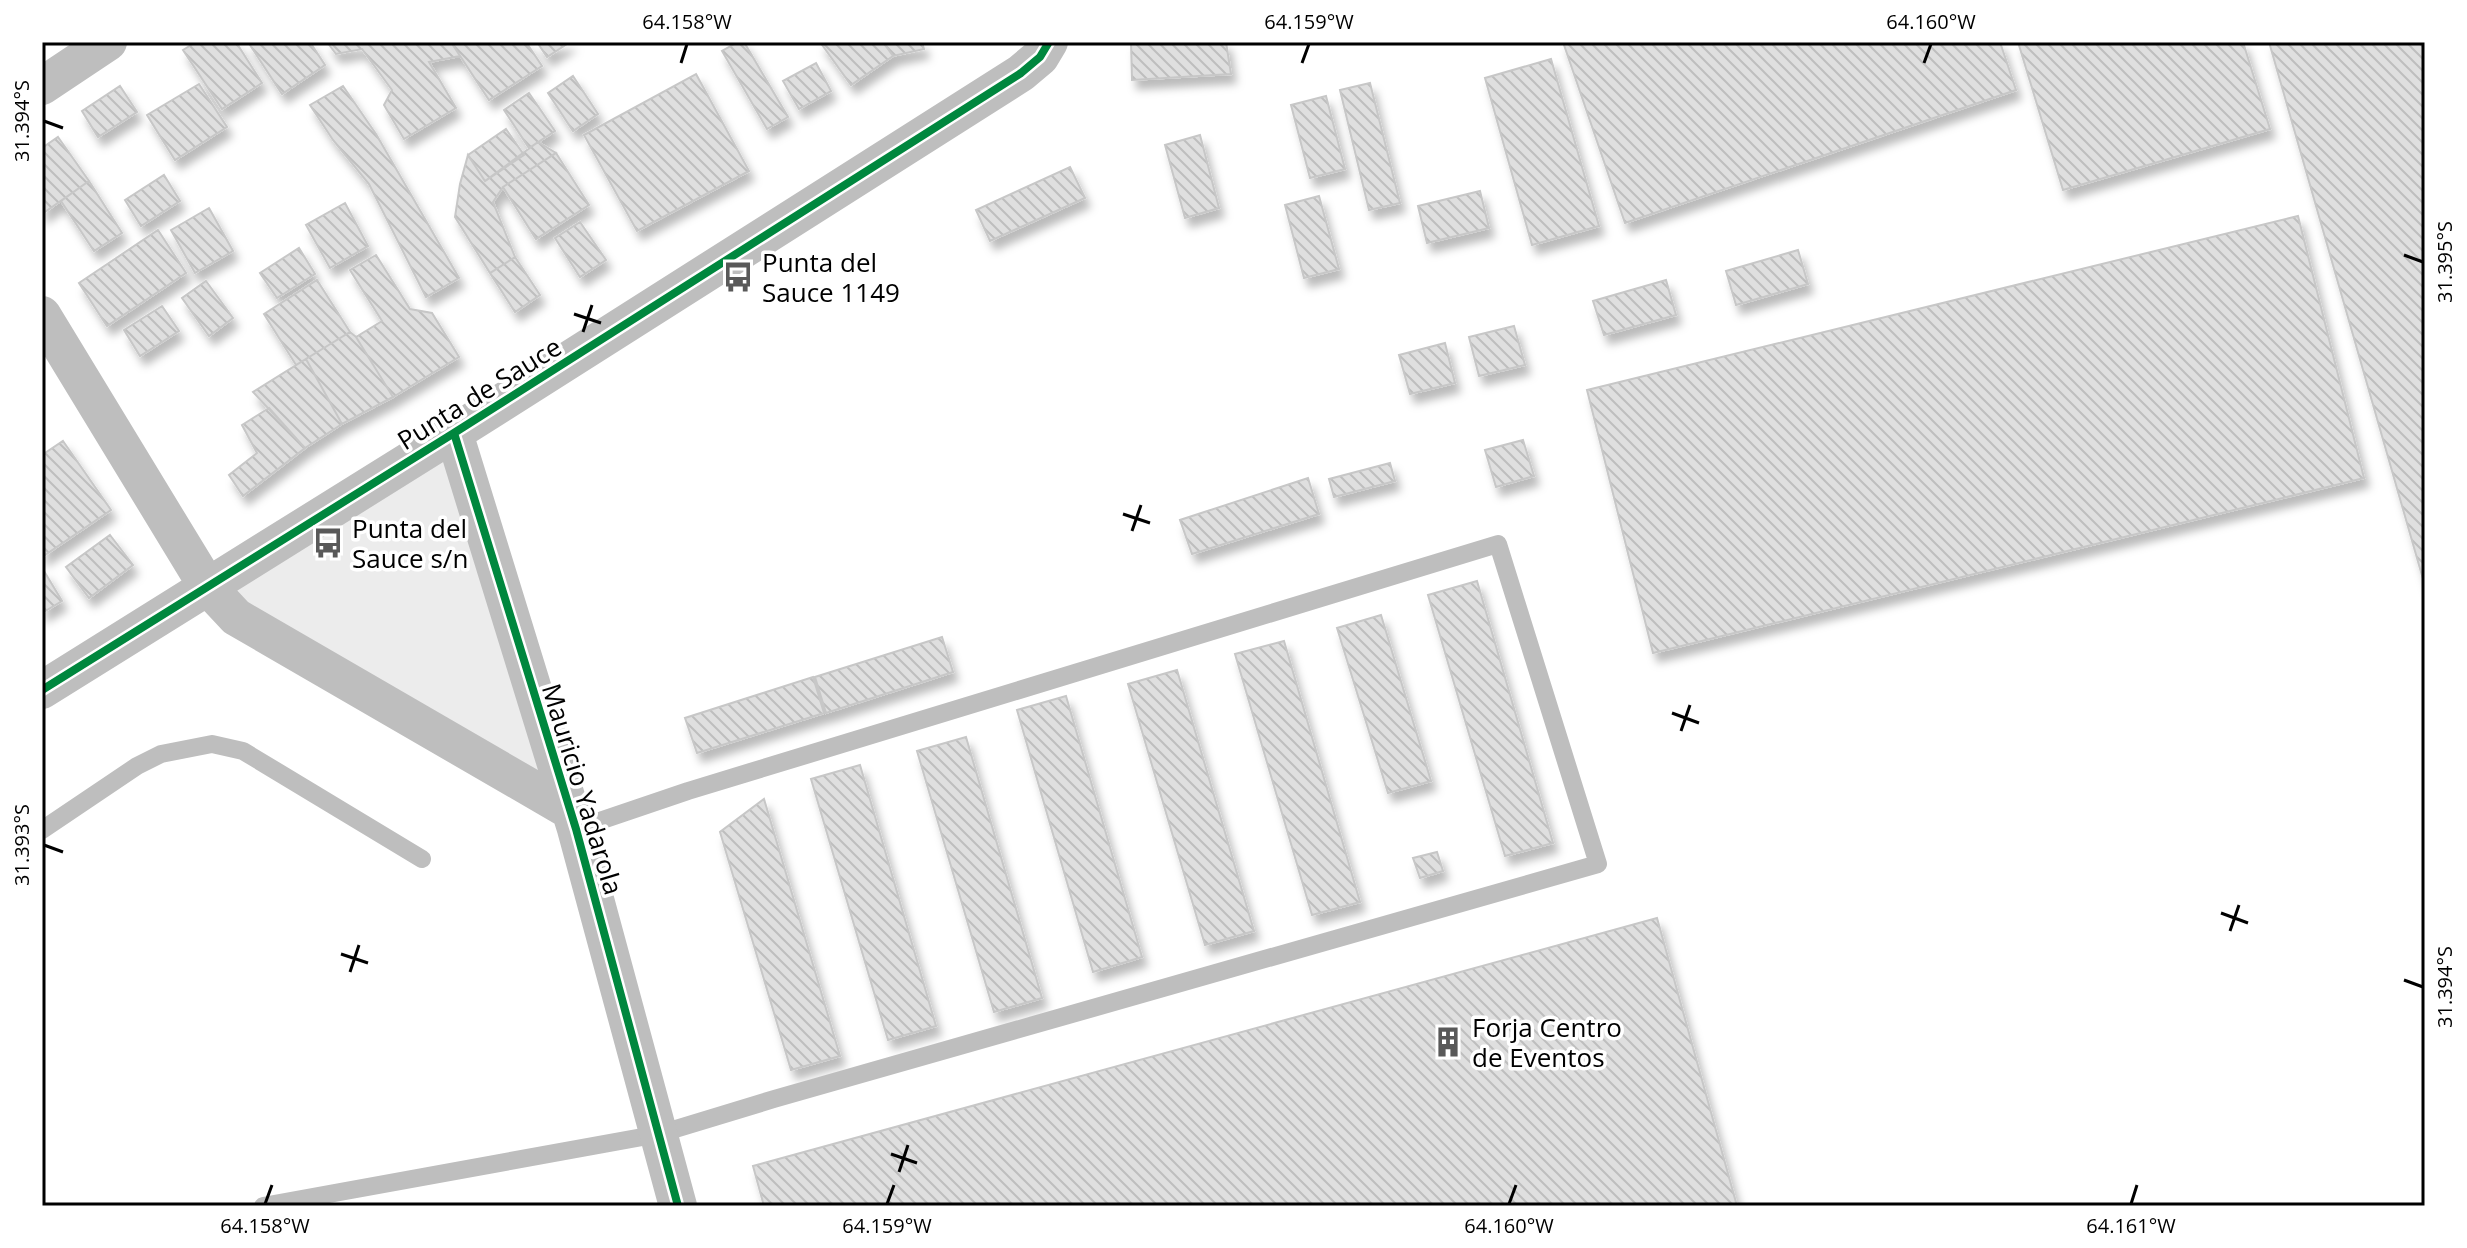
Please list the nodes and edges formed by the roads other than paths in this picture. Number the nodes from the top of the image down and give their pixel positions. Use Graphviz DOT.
graph roads {
  1 [pos="108,42"];
  2 [pos="1049,42"];
  3 [pos="42,86"];
  4 [pos="42,315"];
  5 [pos="454,433"];
  6 [pos="207,586"];
  7 [pos="42,690"];
  8 [pos="573,819"];
  9 [pos="42,830"];
  10 [pos="422,859"];
  11 [pos="659,1134"];
  12 [pos="263,1206"];
  13 [pos="678,1206"];
  1 -- 3 [label="street"];
  2 -- 5 [label="street, Punta de Sauce"];
  4 -- 6 [label="street, Mauricio Yadarola"];
  5 -- 6 [label="street, Punta de Sauce"];
  5 -- 8 [label="street, Mauricio Yadarola"];
  6 -- 7 [label="street, Punta de Sauce"];
  6 -- 8 [label="street, Mauricio Yadarola"];
  8 -- 11 [label="street, Mauricio Yadarola"];
  8 -- 11 [label="lane"];
  9 -- 10 [label="lane"];
  11 -- 12 [label="lane"];
  11 -- 13 [label="street, Mauricio Yadarola"];
}
